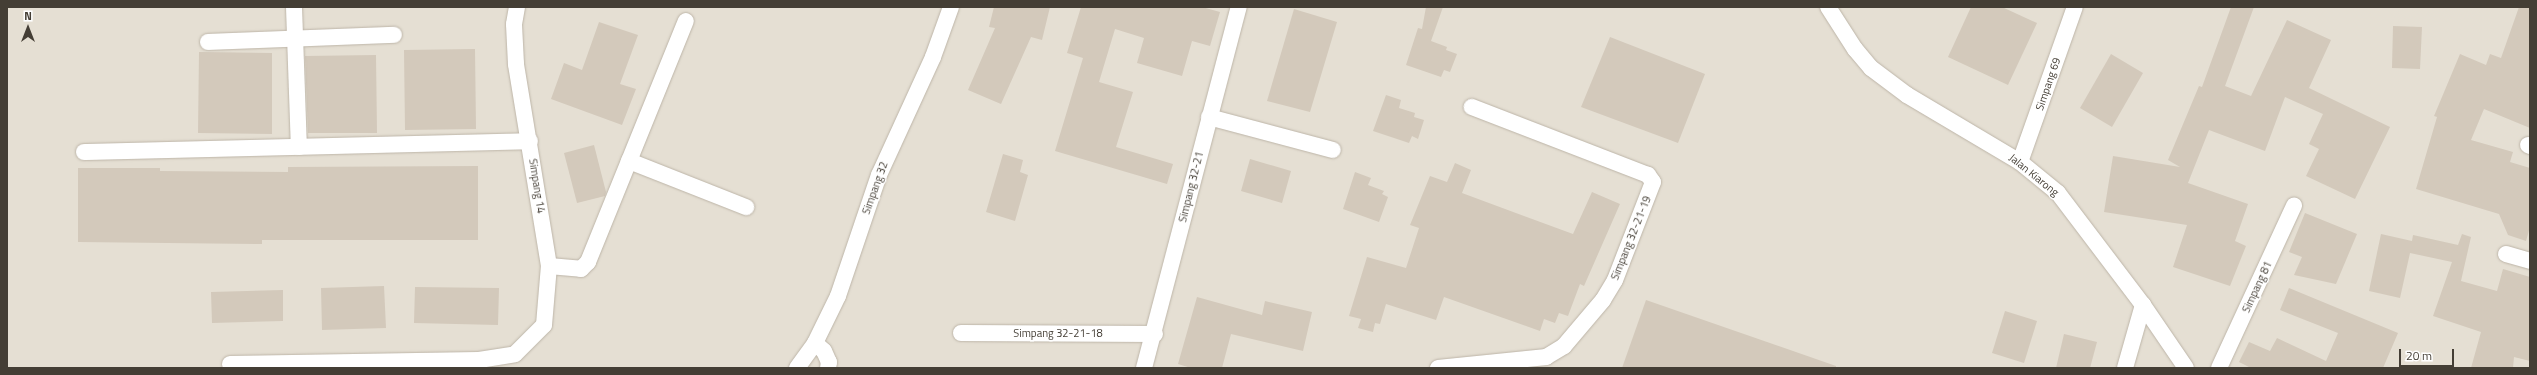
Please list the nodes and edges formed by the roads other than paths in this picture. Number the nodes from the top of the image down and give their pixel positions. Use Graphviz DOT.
graph roads {
  1 [pos="294,7"];
  2 [pos="517,7"];
  3 [pos="951,7"];
  4 [pos="1239,7"];
  5 [pos="1828,7"];
  6 [pos="2075,7"];
  7 [pos="686,21"];
  8 [pos="394,35"];
  9 [pos="295,39"];
  10 [pos="208,42"];
  11 [pos="1472,107"];
  12 [pos="1209,117"];
  13 [pos="530,141"];
  14 [pos="299,147"];
  15 [pos="1333,150"];
  16 [pos="84,152"];
  17 [pos="629,161"];
  18 [pos="2020,162"];
  19 [pos="2294,206"];
  20 [pos="746,207"];
  21 [pos="2506,254"];
  22 [pos="2530,261"];
  23 [pos="549,266"];
  24 [pos="2143,305"];
  25 [pos="961,333"];
  26 [pos="1155,334"];
  27 [pos="815,343"];
  28 [pos="230,364"];
  29 [pos="797,368"];
  30 [pos="828,368"];
  31 [pos="1144,368"];
  32 [pos="1438,368"];
  33 [pos="2125,368"];
  34 [pos="2186,368"];
  35 [pos="2219,368"];
  1 -- 9 [label="street"];
  2 -- 13 [label="street, Simpang 14"];
  3 -- 27 [label="street, Simpang 32"];
  4 -- 12 [label="street, Simpang 32-21"];
  5 -- 18 [label="street, Jalan Kiarong"];
  6 -- 18 [label="street, Simpang 69"];
  7 -- 17 [label="street"];
  8 -- 9 [label="street"];
  9 -- 10 [label="street"];
  9 -- 14 [label="street"];
  11 -- 32 [label="street, Simpang 32-21-19"];
  12 -- 15 [label="street"];
  12 -- 26 [label="street, Simpang 32-21"];
  13 -- 14 [label="street"];
  13 -- 23 [label="street, Simpang 14"];
  14 -- 16 [label="street"];
  17 -- 20 [label="street"];
  17 -- 23 [label="street"];
  18 -- 24 [label="street, Jalan Kiarong"];
  19 -- 35 [label="street, Simpang 81"];
  21 -- 22 [label="street"];
  23 -- 28 [label="street, Simpang 14"];
  24 -- 33 [label="street"];
  24 -- 34 [label="street, Jalan Kiarong"];
  25 -- 26 [label="street, Simpang 32-21-18"];
  26 -- 31 [label="street, Simpang 32-21"];
  27 -- 29 [label="street, Simpang 32"];
  27 -- 30 [label="street"];
}
